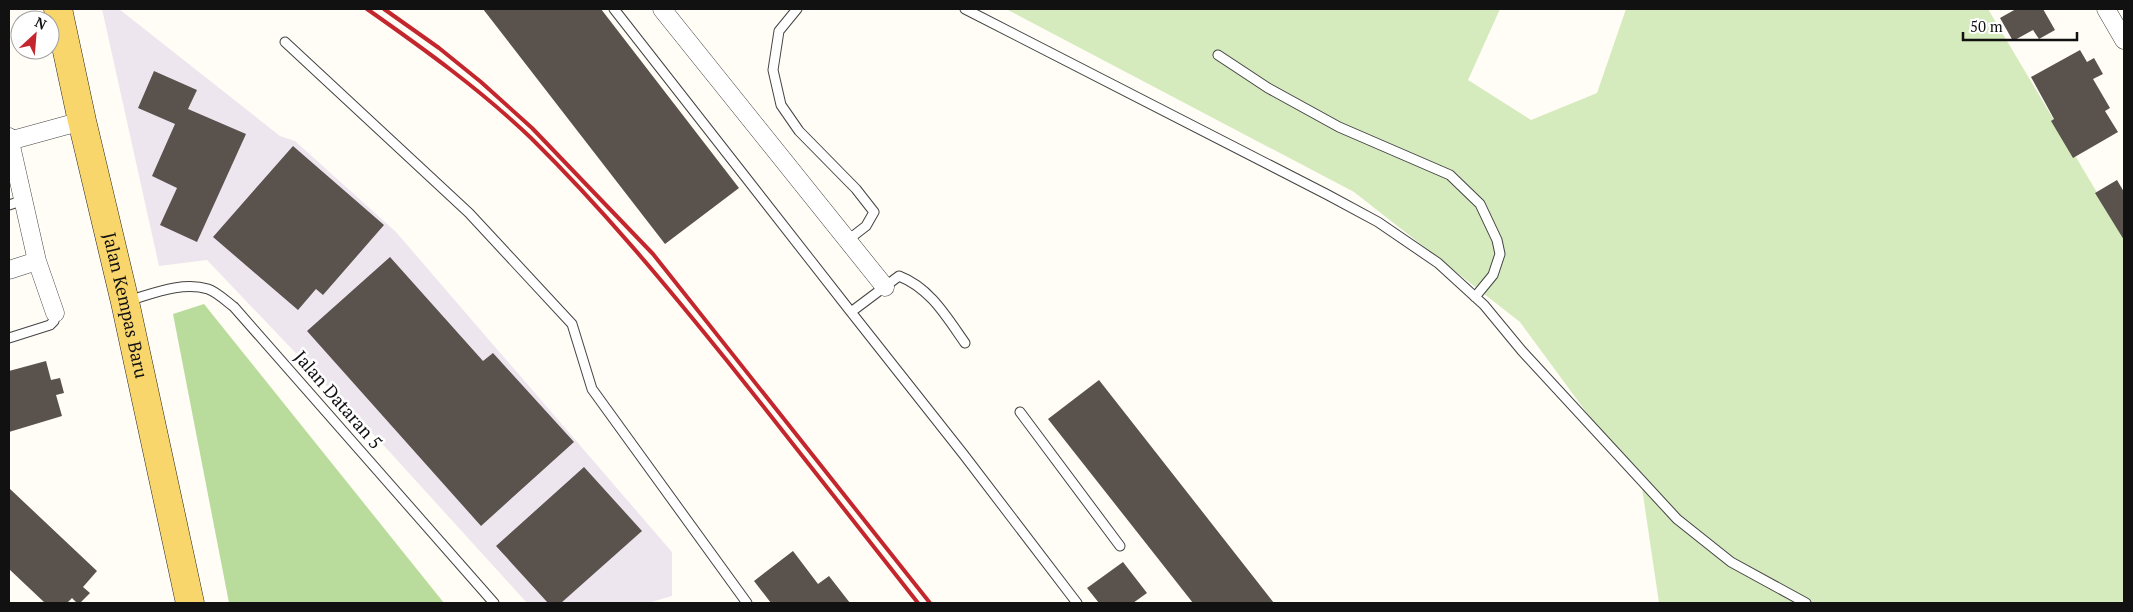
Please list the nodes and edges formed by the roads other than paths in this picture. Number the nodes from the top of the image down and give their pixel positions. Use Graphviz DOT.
graph roads {
  1 [pos="58,9"];
  2 [pos="614,9"];
  3 [pos="662,9"];
  4 [pos="797,9"];
  5 [pos="965,9"];
  6 [pos="2106,9"];
  7 [pos="2124,40"];
  8 [pos="285,42"];
  9 [pos="1218,56"];
  10 [pos="82,121"];
  11 [pos="9,140"];
  12 [pos="16,202"];
  13 [pos="848,240"];
  14 [pos="37,261"];
  15 [pos="9,270"];
  16 [pos="885,287"];
  17 [pos="1475,297"];
  18 [pos="125,302"];
  19 [pos="851,312"];
  20 [pos="55,313"];
  21 [pos="9,338"];
  22 [pos="965,343"];
  23 [pos="1020,412"];
  24 [pos="1120,546"];
  25 [pos="190,603"];
  26 [pos="494,603"];
  27 [pos="747,603"];
  28 [pos="1077,603"];
  29 [pos="1806,603"];
  1 -- 10 [label="main road, Jalan Kempas Baru"];
  2 -- 19 [label="lane"];
  3 -- 13 [label="street"];
  4 -- 13 [label="lane"];
  5 -- 17 [label="lane"];
  6 -- 7 [label="street"];
  8 -- 27 [label="lane"];
  9 -- 17 [label="lane"];
  10 -- 11 [label="street"];
  10 -- 18 [label="main road, Jalan Kempas Baru"];
  11 -- 12 [label="street"];
  12 -- 14 [label="street"];
  13 -- 16 [label="street"];
  14 -- 15 [label="street"];
  14 -- 20 [label="street"];
  16 -- 19 [label="lane"];
  16 -- 22 [label="lane"];
  17 -- 29 [label="lane"];
  18 -- 25 [label="main road, Jalan Kempas Baru"];
  18 -- 26 [label="lane, Jalan Dataran 5"];
  19 -- 28 [label="lane"];
  20 -- 21 [label="lane"];
  23 -- 24 [label="lane"];
}
